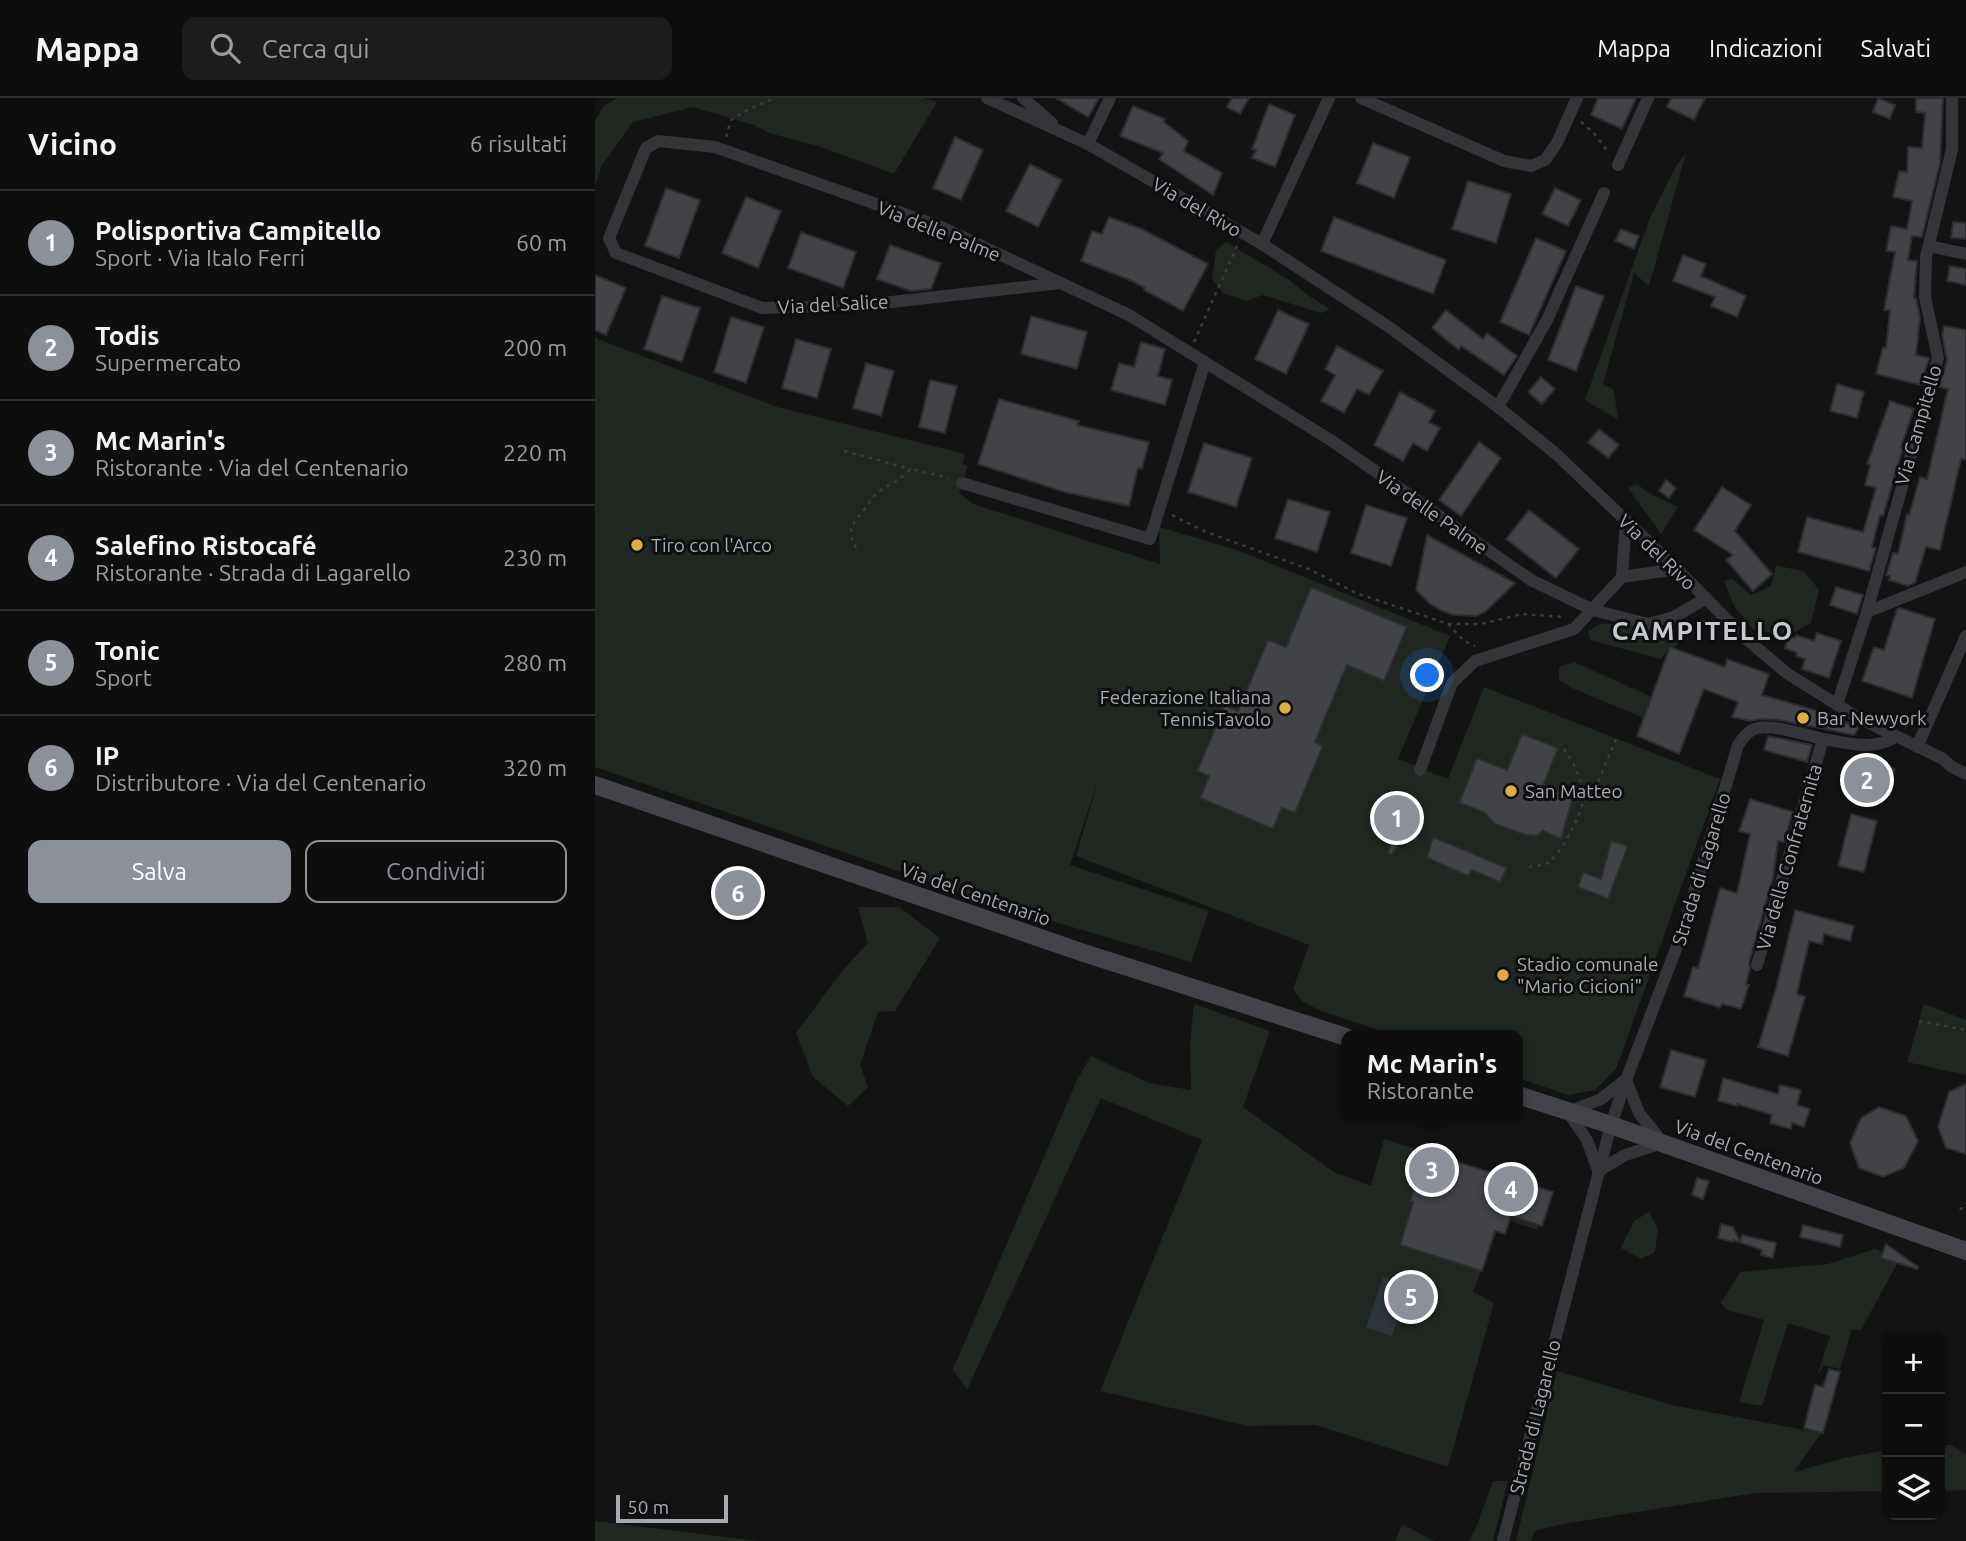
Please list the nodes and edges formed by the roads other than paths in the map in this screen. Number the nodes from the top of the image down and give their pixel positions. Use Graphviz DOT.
graph roads {
  1 [pos="987,98"];
  2 [pos="1023,98"];
  3 [pos="1110,98"];
  4 [pos="1329,98"];
  5 [pos="1361,98"];
  6 [pos="1577,98"];
  7 [pos="1648,98"];
  8 [pos="1952,98"];
  9 [pos="1063,133"];
  10 [pos="658,141"];
  11 [pos="1088,144"];
  12 [pos="1618,165"];
  13 [pos="1604,193"];
  14 [pos="1262,244"];
  15 [pos="1929,246"];
  16 [pos="1966,254"];
  17 [pos="1061,283"];
  18 [pos="1205,362"];
  19 [pos="1498,407"];
  20 [pos="962,483"];
  21 [pos="1626,521"];
  22 [pos="1677,569"];
  23 [pos="1966,572"];
  24 [pos="1622,577"];
  25 [pos="1705,598"];
  26 [pos="1593,610"];
  27 [pos="1867,612"];
  28 [pos="1966,636"];
  29 [pos="1837,705"];
  30 [pos="1895,737"];
  31 [pos="1823,739"];
  32 [pos="1917,747"];
  33 [pos="1420,769"];
  34 [pos="1966,774"];
  35 [pos="595,785"];
  36 [pos="1757,965"];
  37 [pos="1341,1035"];
  38 [pos="1626,1080"];
  39 [pos="1523,1097"];
  40 [pos="1568,1112"];
  41 [pos="1611,1125"];
  42 [pos="1663,1143"];
  43 [pos="1598,1171"];
  44 [pos="1966,1251"];
  45 [pos="1503,1541"];
  1 -- 9 [label="street, Via del Rivo"];
  2 -- 9 [label="street"];
  3 -- 11 [label="street"];
  4 -- 14 [label="street"];
  5 -- 6 [label="street"];
  7 -- 12 [label="street"];
  8 -- 15 [label="street, Via Campitello"];
  9 -- 11 [label="street, Via del Rivo"];
  10 -- 17 [label="street, Via delle Palme"];
  10 -- 17 [label="street, Via del Salice"];
  11 -- 14 [label="street, Via del Rivo"];
  13 -- 19 [label="street"];
  14 -- 19 [label="street, Via del Rivo"];
  15 -- 16 [label="street"];
  15 -- 27 [label="street, Via Campitello"];
  17 -- 18 [label="street, Via delle Palme"];
  18 -- 20 [label="street"];
  18 -- 26 [label="street, Via delle Palme"];
  19 -- 21 [label="street, Via del Rivo"];
  21 -- 22 [label="street, Via del Rivo"];
  21 -- 24 [label="street"];
  22 -- 24 [label="street"];
  22 -- 25 [label="street, Via del Rivo"];
  23 -- 27 [label="street"];
  24 -- 26 [label="street"];
  25 -- 26 [label="street, Via delle Palme"];
  25 -- 29 [label="street, Via del Rivo"];
  26 -- 33 [label="street"];
  27 -- 29 [label="street, Via Campitello"];
  28 -- 32 [label="street"];
  29 -- 30 [label="street, Via del Rivo"];
  30 -- 31 [label="street, Via della Confraternita"];
  30 -- 32 [label="street, Via del Rivo"];
  31 -- 36 [label="street, Via della Confraternita"];
  31 -- 38 [label="street, Strada di Lagarello"];
  32 -- 34 [label="street, Via del Rivo"];
  35 -- 37 [label="street, Via del Centenario"];
  38 -- 40 [label="street"];
  38 -- 41 [label="street, Strada di Lagarello"];
  38 -- 42 [label="street"];
  39 -- 40 [label="street, Via del Centenario"];
  40 -- 41 [label="street, Via del Centenario"];
  40 -- 43 [label="street"];
  41 -- 42 [label="street, Via del Centenario"];
  41 -- 43 [label="street, Strada di Lagarello"];
  42 -- 43 [label="street"];
  42 -- 44 [label="street, Via del Centenario"];
  43 -- 45 [label="street, Strada di Lagarello"];
}
